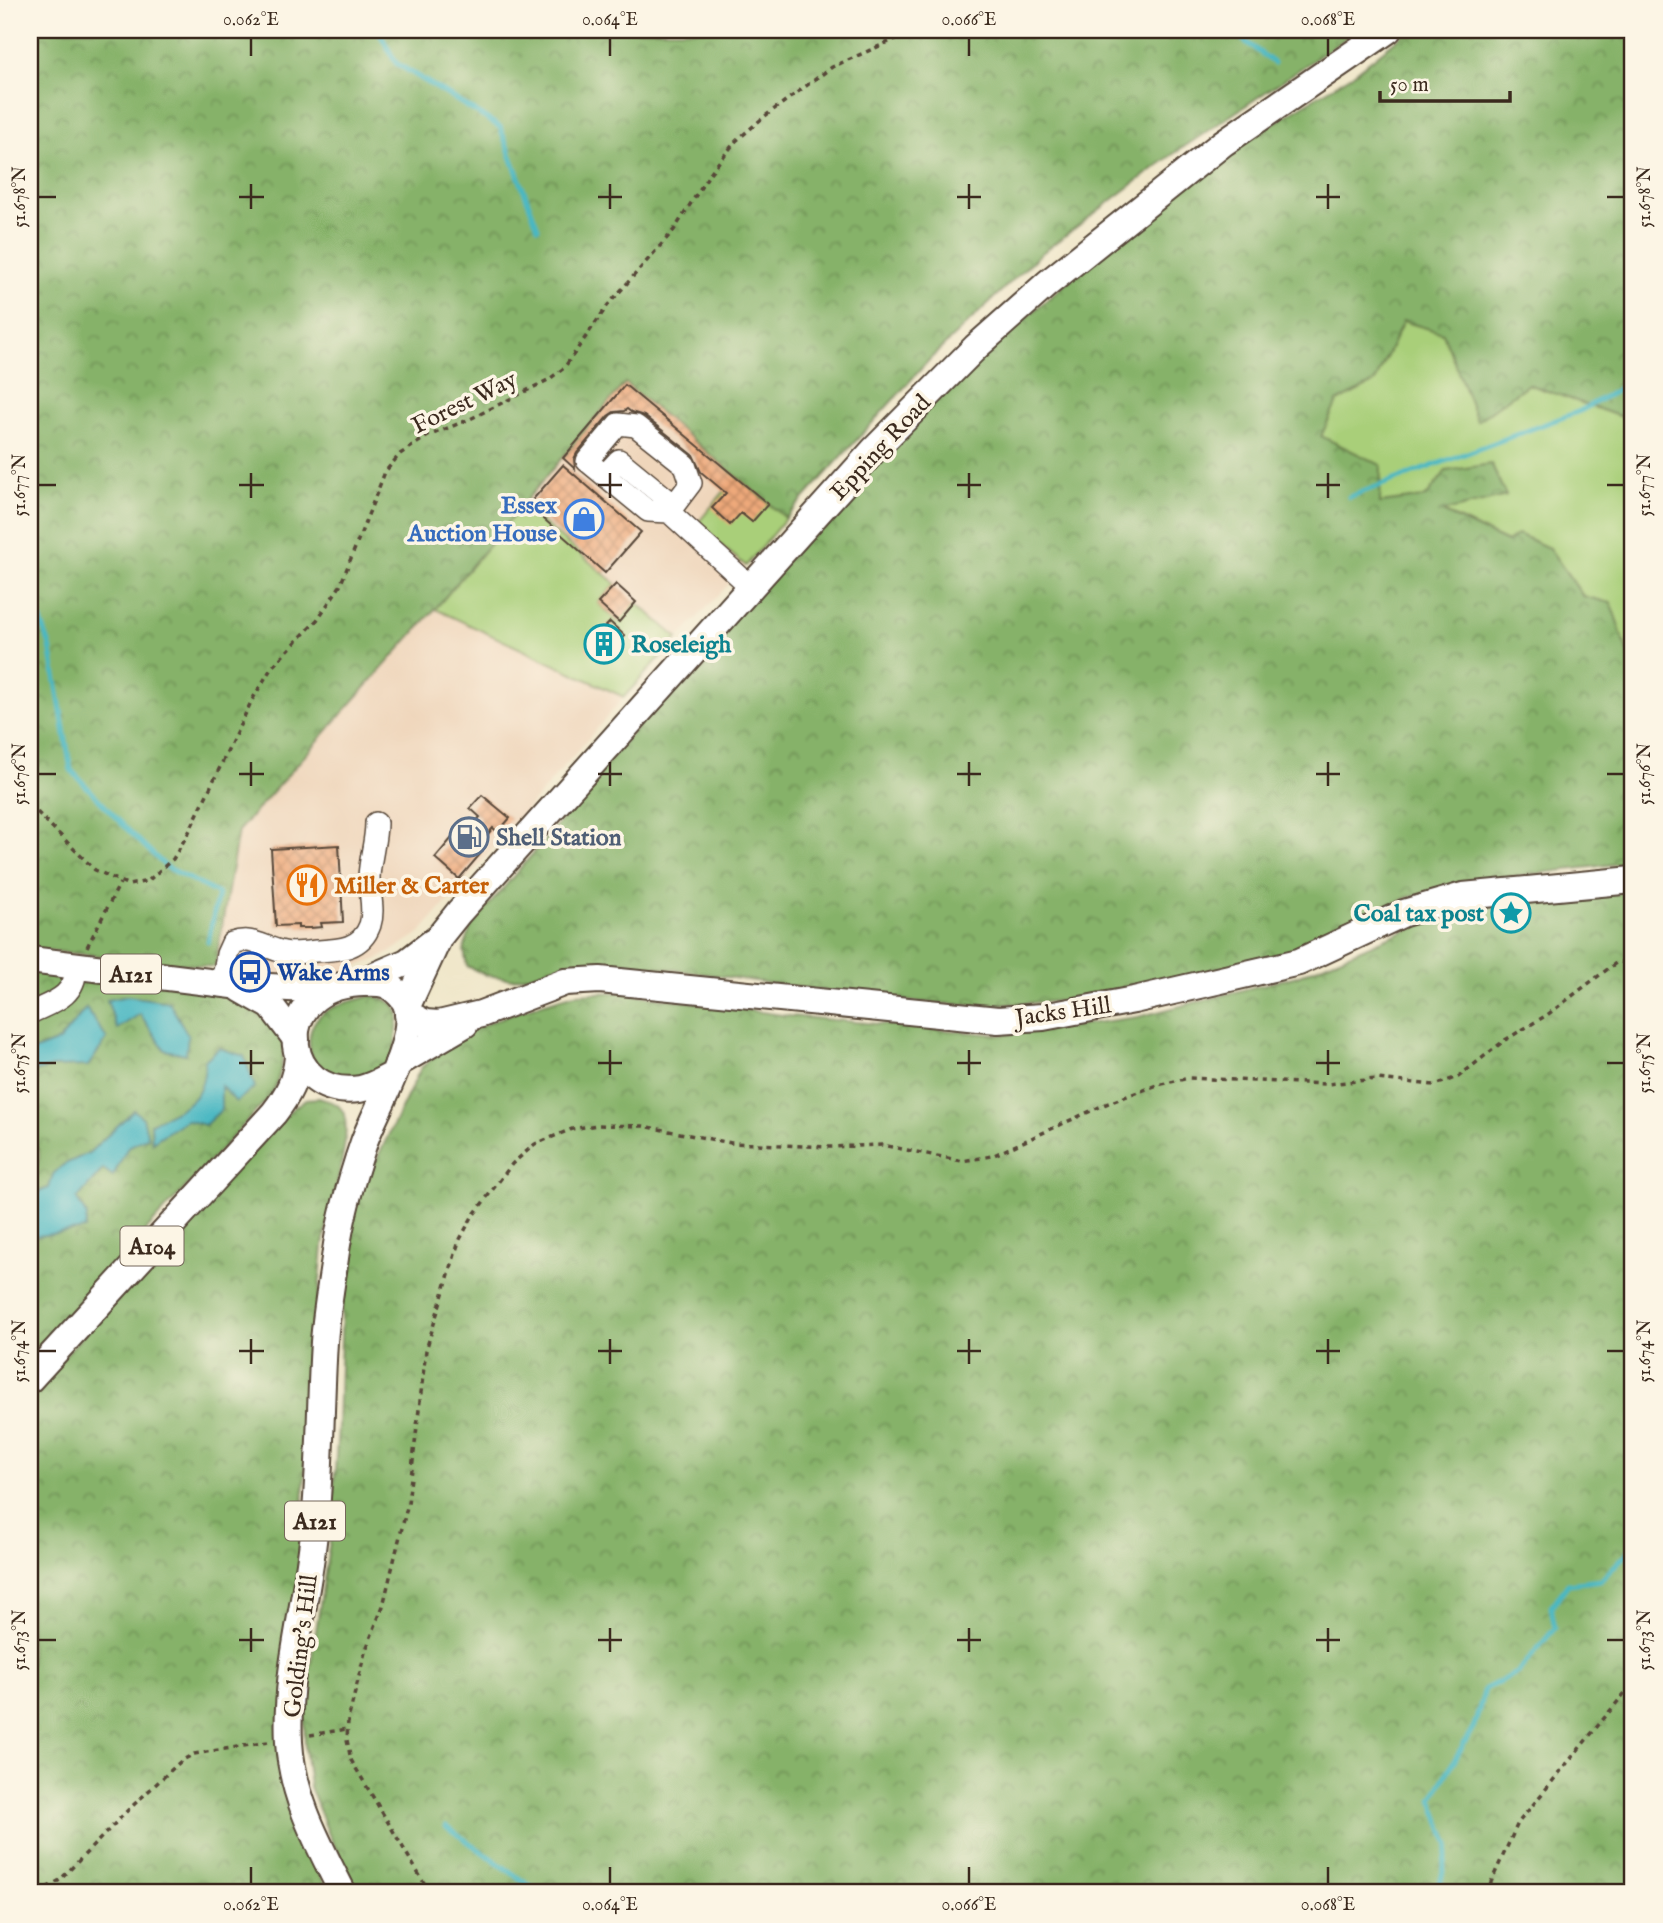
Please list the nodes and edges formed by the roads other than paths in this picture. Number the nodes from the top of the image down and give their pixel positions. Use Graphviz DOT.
graph roads {
  1 [pos="1388,30"];
  2 [pos="671,508"];
  3 [pos="751,587"];
  4 [pos="376,823"];
  5 [pos="1633,880"];
  6 [pos="439,937"];
  7 [pos="30,960"];
  8 [pos="76,968"];
  9 [pos="227,984"];
  10 [pos="348,985"];
  11 [pos="408,1010"];
  12 [pos="30,1013"];
  13 [pos="481,1014"];
  14 [pos="297,1048"];
  15 [pos="396,1069"];
  16 [pos="331,1086"];
  17 [pos="274,1113"];
  18 [pos="365,1140"];
  19 [pos="30,1379"];
  20 [pos="343,1893"];
  1 -- 3 [label="main road, Epping Road"];
  2 -- 2 [label="street"];
  2 -- 3 [label="street"];
  3 -- 6 [label="main road, Epping Road"];
  4 -- 9 [label="street"];
  5 -- 13 [label="main road, Jacks Hill"];
  6 -- 10 [label="main road, Epping Road"];
  6 -- 11 [label="main road, Epping Road"];
  7 -- 8 [label="main road, A121"];
  8 -- 9 [label="main road, A121"];
  8 -- 12 [label="street"];
  9 -- 10 [label="main road, A121"];
  9 -- 14 [label="main road, A121"];
  10 -- 11 [label="main road"];
  10 -- 14 [label="main road"];
  11 -- 13 [label="main road"];
  11 -- 15 [label="main road"];
  13 -- 15 [label="main road"];
  14 -- 16 [label="main road"];
  14 -- 17 [label="main road, A104"];
  15 -- 16 [label="main road"];
  15 -- 18 [label="main road, Golding's Hill / A121"];
  16 -- 17 [label="main road, A104"];
  16 -- 18 [label="main road"];
  17 -- 19 [label="main road, A104"];
  18 -- 20 [label="main road, Golding's Hill / A121"];
}
